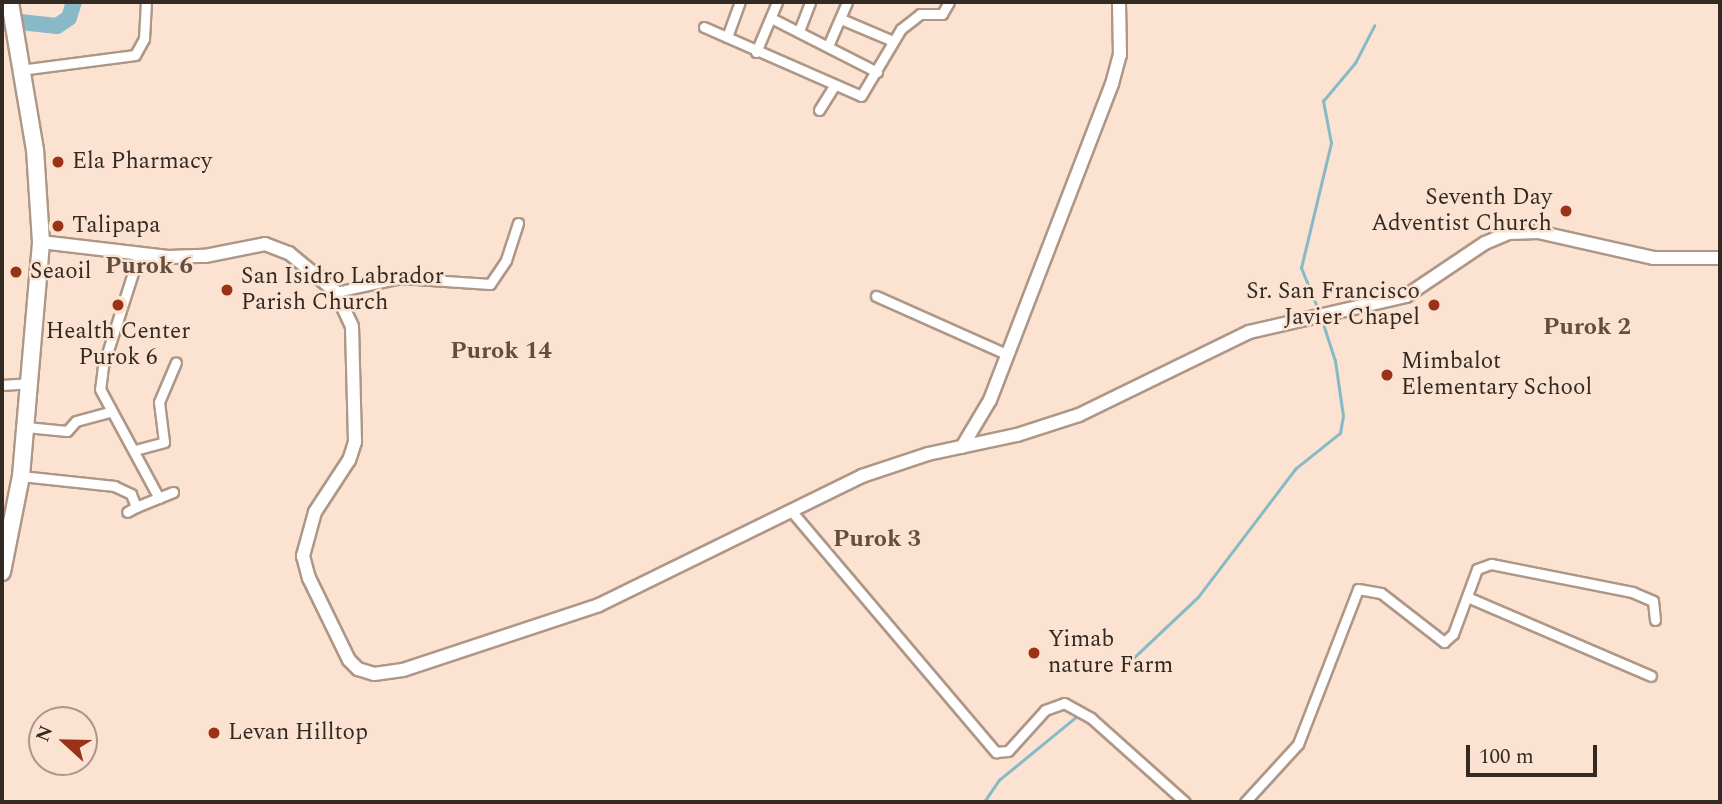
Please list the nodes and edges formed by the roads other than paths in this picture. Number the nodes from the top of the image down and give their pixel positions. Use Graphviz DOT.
graph roads {
  1 [pos="146,2"];
  2 [pos="740,2"];
  3 [pos="777,2"];
  4 [pos="810,2"];
  5 [pos="847,2"];
  6 [pos="949,2"];
  7 [pos="1119,2"];
  8 [pos="11,5"];
  9 [pos="771,18"];
  10 [pos="841,19"];
  11 [pos="704,27"];
  12 [pos="799,31"];
  13 [pos="727,37"];
  14 [pos="893,41"];
  15 [pos="828,46"];
  16 [pos="756,52"];
  17 [pos="20,70"];
  18 [pos="877,72"];
  19 [pos="834,86"];
  20 [pos="820,110"];
  21 [pos="518,223"];
  22 [pos="41,242"];
  23 [pos="139,254"];
  24 [pos="1720,258"];
  25 [pos="335,292"];
  26 [pos="876,296"];
  27 [pos="1006,354"];
  28 [pos="176,362"];
  29 [pos="31,383"];
  30 [pos="2,385"];
  31 [pos="110,412"];
  32 [pos="26,427"];
  33 [pos="962,447"];
  34 [pos="135,450"];
  35 [pos="21,476"];
  36 [pos="173,492"];
  37 [pos="159,498"];
  38 [pos="793,513"];
  39 [pos="4,552"];
  40 [pos="2,572"];
  41 [pos="1467,597"];
  42 [pos="1655,620"];
  43 [pos="1651,676"];
  44 [pos="1185,802"];
  45 [pos="1245,802"];
  1 -- 17 [label="street"];
  2 -- 13 [label="street"];
  3 -- 9 [label="street"];
  4 -- 12 [label="street"];
  5 -- 10 [label="street"];
  6 -- 14 [label="street"];
  7 -- 27 [label="street"];
  8 -- 17 [label="highway"];
  9 -- 12 [label="street"];
  9 -- 16 [label="street"];
  10 -- 14 [label="street"];
  10 -- 15 [label="street"];
  11 -- 13 [label="street"];
  12 -- 15 [label="street"];
  13 -- 16 [label="street"];
  14 -- 18 [label="street"];
  15 -- 18 [label="street"];
  16 -- 19 [label="street"];
  17 -- 22 [label="highway"];
  18 -- 19 [label="street"];
  19 -- 20 [label="street"];
  21 -- 25 [label="street"];
  22 -- 23 [label="street"];
  22 -- 29 [label="highway"];
  23 -- 25 [label="street"];
  23 -- 31 [label="street"];
  24 -- 33 [label="street"];
  25 -- 38 [label="street"];
  26 -- 27 [label="street"];
  27 -- 33 [label="street"];
  28 -- 34 [label="street"];
  29 -- 30 [label="street"];
  29 -- 32 [label="highway"];
  31 -- 32 [label="street"];
  31 -- 34 [label="street"];
  32 -- 35 [label="highway"];
  33 -- 38 [label="street"];
  34 -- 37 [label="street"];
  35 -- 37 [label="street"];
  35 -- 39 [label="highway"];
  36 -- 37 [label="street"];
  38 -- 44 [label="street"];
  39 -- 40 [label="highway"];
  41 -- 42 [label="street"];
  41 -- 43 [label="street"];
  41 -- 45 [label="street"];
}
